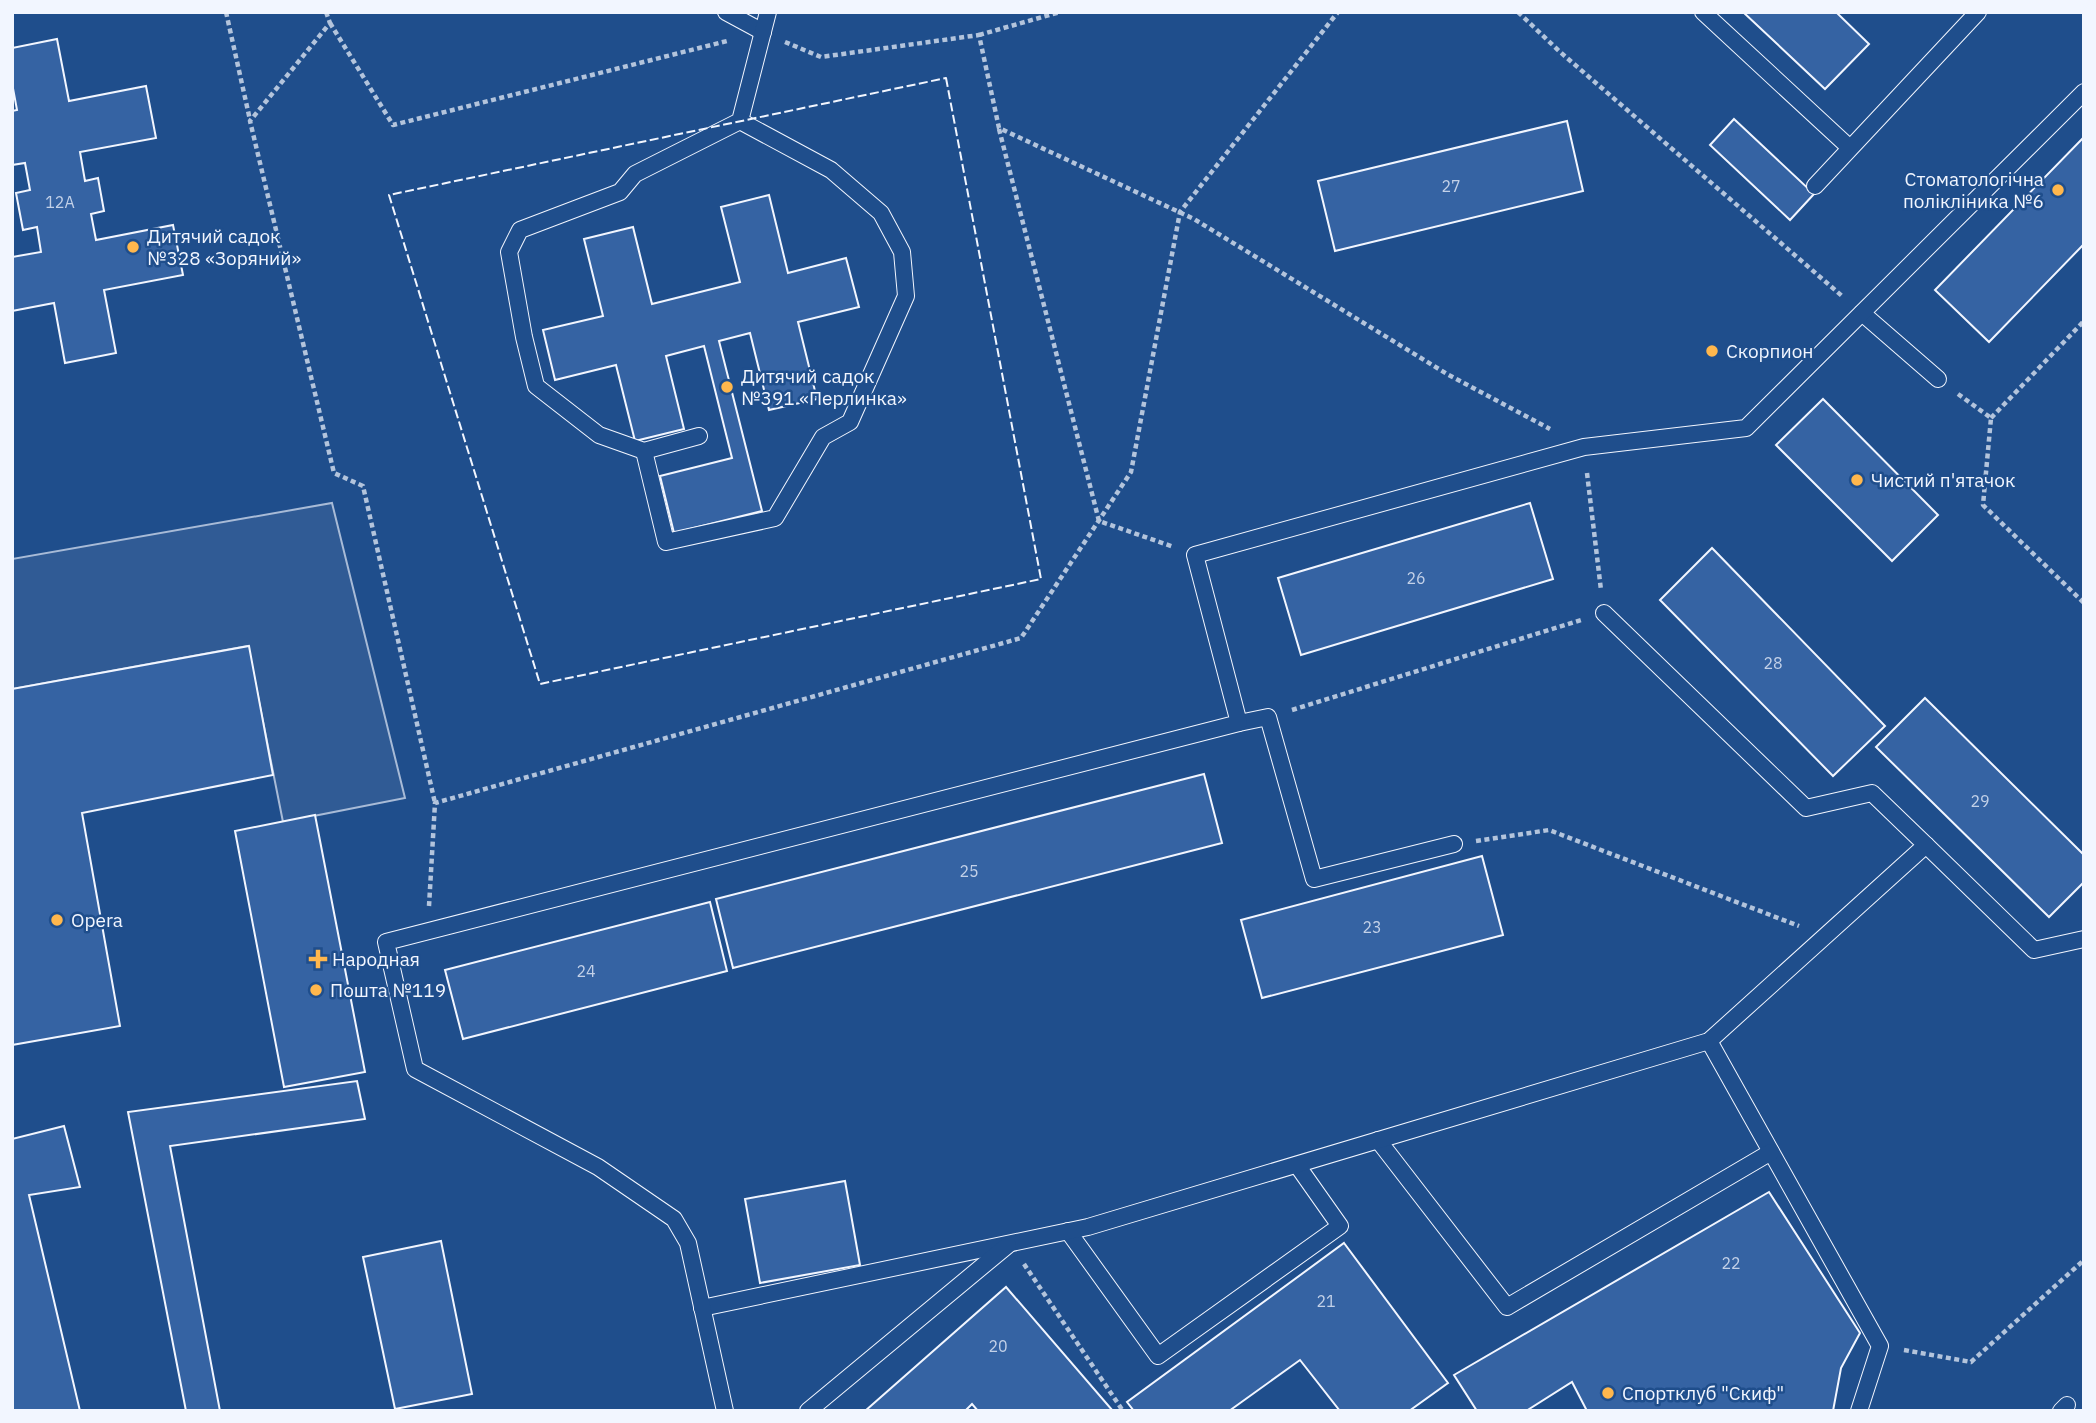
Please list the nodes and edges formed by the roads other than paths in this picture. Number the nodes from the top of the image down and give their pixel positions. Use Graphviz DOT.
graph roads {
  1 [pos="726,12"];
  2 [pos="768,12"];
  3 [pos="1703,12"];
  4 [pos="1978,12"];
  5 [pos="763,32"];
  6 [pos="2084,92"];
  7 [pos="740,121"];
  8 [pos="1850,148"];
  9 [pos="1815,186"];
  10 [pos="1861,313"];
  11 [pos="1938,379"];
  12 [pos="699,436"];
  13 [pos="644,451"];
  14 [pos="1604,613"];
  15 [pos="1240,723"];
  16 [pos="1454,844"];
  17 [pos="1926,845"];
  18 [pos="2084,939"];
  19 [pos="1709,1041"];
  20 [pos="1378,1140"];
  21 [pos="1771,1152"];
  22 [pos="1297,1165"];
  23 [pos="1068,1231"];
  24 [pos="1010,1243"];
  25 [pos="702,1308"];
  26 [pos="725,1411"];
  27 [pos="808,1411"];
  28 [pos="1859,1411"];
  1 -- 5 [label="lane"];
  2 -- 5 [label="lane"];
  3 -- 8 [label="lane"];
  4 -- 8 [label="lane"];
  5 -- 7 [label="lane"];
  6 -- 10 [label="lane"];
  7 -- 13 [label="lane"];
  7 -- 13 [label="lane"];
  8 -- 9 [label="lane"];
  10 -- 11 [label="lane"];
  10 -- 15 [label="lane"];
  12 -- 13 [label="lane"];
  14 -- 17 [label="lane"];
  15 -- 16 [label="lane"];
  15 -- 25 [label="lane"];
  17 -- 18 [label="lane"];
  17 -- 19 [label="lane"];
  19 -- 20 [label="lane"];
  19 -- 21 [label="lane"];
  20 -- 21 [label="lane"];
  20 -- 22 [label="lane"];
  21 -- 28 [label="lane"];
  22 -- 23 [label="lane"];
  22 -- 23 [label="lane"];
  23 -- 24 [label="lane"];
  24 -- 25 [label="lane"];
  24 -- 27 [label="lane"];
  25 -- 26 [label="lane"];
}
